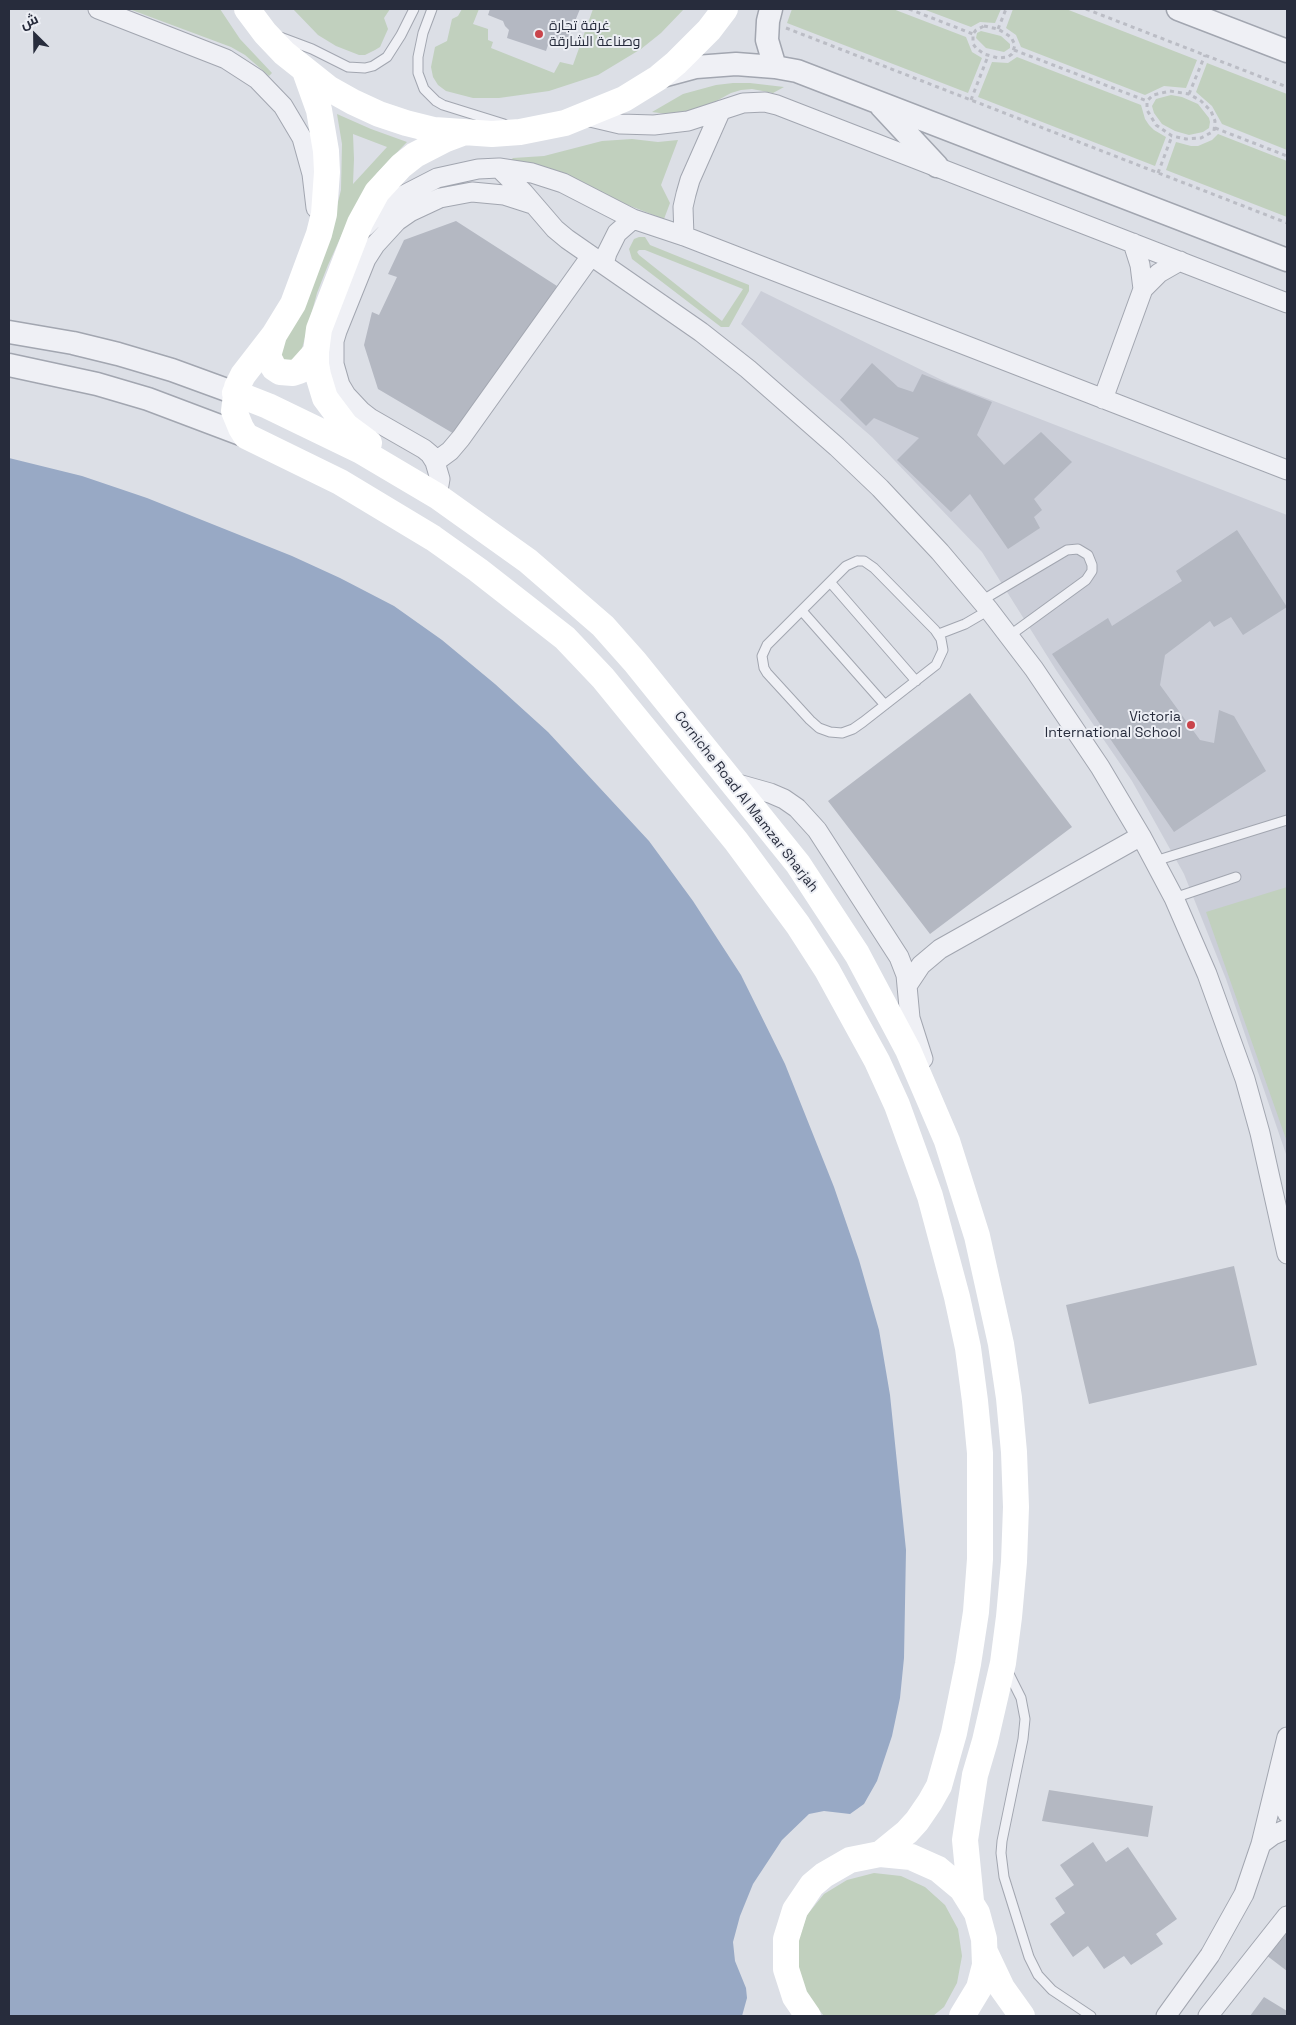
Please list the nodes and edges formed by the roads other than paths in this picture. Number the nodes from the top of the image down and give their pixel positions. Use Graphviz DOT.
graph roads {
  1 [pos="98,9"];
  2 [pos="247,9"];
  3 [pos="414,9"];
  4 [pos="431,9"];
  5 [pos="725,9"];
  6 [pos="1178,9"];
  7 [pos="775,17"];
  8 [pos="711,19"];
  9 [pos="265,33"];
  10 [pos="1287,51"];
  11 [pos="776,67"];
  12 [pos="305,71"];
  13 [pos="658,78"];
  14 [pos="874,100"];
  15 [pos="721,110"];
  16 [pos="586,116"];
  17 [pos="520,132"];
  18 [pos="463,133"];
  19 [pos="937,166"];
  20 [pos="500,168"];
  21 [pos="535,206"];
  22 [pos="633,219"];
  23 [pos="319,234"];
  24 [pos="684,236"];
  25 [pos="354,240"];
  26 [pos="1133,243"];
  27 [pos="597,260"];
  28 [pos="1287,260"];
  29 [pos="1180,261"];
  30 [pos="1143,289"];
  31 [pos="1287,303"];
  32 [pos="9,332"];
  33 [pos="274,335"];
  34 [pos="316,352"];
  35 [pos="9,365"];
  36 [pos="235,393"];
  37 [pos="1103,398"];
  38 [pos="246,436"];
  39 [pos="435,462"];
  40 [pos="1287,470"];
  41 [pos="405,477"];
  42 [pos="437,496"];
  43 [pos="386,509"];
  44 [pos="830,582"];
  45 [pos="985,606"];
  46 [pos="802,611"];
  47 [pos="939,634"];
  48 [pos="1009,636"];
  49 [pos="916,681"];
  50 [pos="885,705"];
  51 [pos="731,782"];
  52 [pos="1287,820"];
  53 [pos="1141,836"];
  54 [pos="1154,861"];
  55 [pos="1236,877"];
  56 [pos="1174,898"];
  57 [pos="893,948"];
  58 [pos="940,949"];
  59 [pos="907,986"];
  60 [pos="928,1095"];
  61 [pos="1283,1214"];
  62 [pos="1287,1254"];
  63 [pos="1004,1663"];
  64 [pos="1285,1744"];
  65 [pos="1287,1813"];
  66 [pos="1287,1829"];
  67 [pos="1261,1844"];
  68 [pos="880,1854"];
  69 [pos="970,1901"];
  70 [pos="1287,1916"];
  71 [pos="985,1952"];
  72 [pos="790,1984"];
  73 [pos="791,2016"];
  74 [pos="808,2016"];
  75 [pos="962,2016"];
  76 [pos="1022,2016"];
  77 [pos="1091,2016"];
  78 [pos="1166,2016"];
  79 [pos="1208,2016"];
  1 -- 23 [label="street"];
  2 -- 9 [label="main road"];
  3 -- 9 [label="lane"];
  4 -- 17 [label="lane"];
  5 -- 8 [label="main road"];
  6 -- 10 [label="street"];
  7 -- 11 [label="street"];
  8 -- 13 [label="main road"];
  9 -- 12 [label="main road"];
  11 -- 13 [label="street"];
  11 -- 14 [label="street"];
  12 -- 18 [label="main road"];
  12 -- 23 [label="main road"];
  13 -- 16 [label="main road"];
  14 -- 19 [label="street"];
  14 -- 28 [label="street"];
  15 -- 16 [label="street"];
  15 -- 19 [label="street"];
  15 -- 24 [label="street"];
  16 -- 17 [label="main road"];
  17 -- 18 [label="main road"];
  18 -- 25 [label="main road"];
  19 -- 26 [label="street"];
  20 -- 21 [label="street"];
  20 -- 22 [label="street"];
  20 -- 25 [label="street"];
  21 -- 27 [label="street"];
  21 -- 39 [label="street"];
  22 -- 24 [label="street"];
  22 -- 27 [label="street"];
  23 -- 33 [label="main road"];
  24 -- 37 [label="street"];
  25 -- 34 [label="main road"];
  26 -- 29 [label="street"];
  26 -- 30 [label="street"];
  27 -- 39 [label="street"];
  27 -- 45 [label="street"];
  29 -- 30 [label="street"];
  29 -- 31 [label="street"];
  30 -- 37 [label="street"];
  32 -- 36 [label="street, Corniche Road Al Mamzar Sharjah"];
  33 -- 34 [label="main road"];
  33 -- 36 [label="main road"];
  34 -- 41 [label="main road"];
  35 -- 38 [label="street"];
  36 -- 38 [label="main road"];
  36 -- 41 [label="main road, Corniche Road Al Mamzar Sharjah"];
  37 -- 40 [label="street"];
  38 -- 43 [label="main road"];
  39 -- 42 [label="street"];
  41 -- 42 [label="main road, Corniche Road Al Mamzar Sharjah"];
  41 -- 43 [label="main road"];
  42 -- 51 [label="main road, Corniche Road Al Mamzar Sharjah"];
  43 -- 68 [label="main road"];
  44 -- 46 [label="lane"];
  44 -- 47 [label="lane"];
  44 -- 49 [label="lane"];
  45 -- 47 [label="lane"];
  45 -- 48 [label="street"];
  45 -- 48 [label="lane"];
  46 -- 50 [label="lane"];
  46 -- 50 [label="lane"];
  47 -- 49 [label="lane"];
  48 -- 53 [label="street"];
  49 -- 50 [label="lane"];
  51 -- 57 [label="street"];
  51 -- 60 [label="main road, Corniche Road Al Mamzar Sharjah"];
  52 -- 54 [label="lane"];
  53 -- 54 [label="street"];
  53 -- 58 [label="street"];
  54 -- 56 [label="street"];
  55 -- 56 [label="lane"];
  56 -- 61 [label="street"];
  57 -- 58 [label="street"];
  57 -- 59 [label="street"];
  58 -- 59 [label="street"];
  59 -- 60 [label="street"];
  60 -- 63 [label="main road, Corniche Road Al Mamzar Sharjah"];
  61 -- 62 [label="street"];
  63 -- 69 [label="main road, Corniche Road Al Mamzar Sharjah"];
  63 -- 77 [label="lane"];
  64 -- 65 [label="street"];
  64 -- 67 [label="street"];
  66 -- 67 [label="street"];
  67 -- 78 [label="street"];
  68 -- 69 [label="main road"];
  68 -- 72 [label="main road"];
  69 -- 71 [label="main road"];
  70 -- 79 [label="street"];
  71 -- 75 [label="main road"];
  71 -- 76 [label="main road"];
  72 -- 73 [label="street"];
  72 -- 74 [label="main road"];
}
